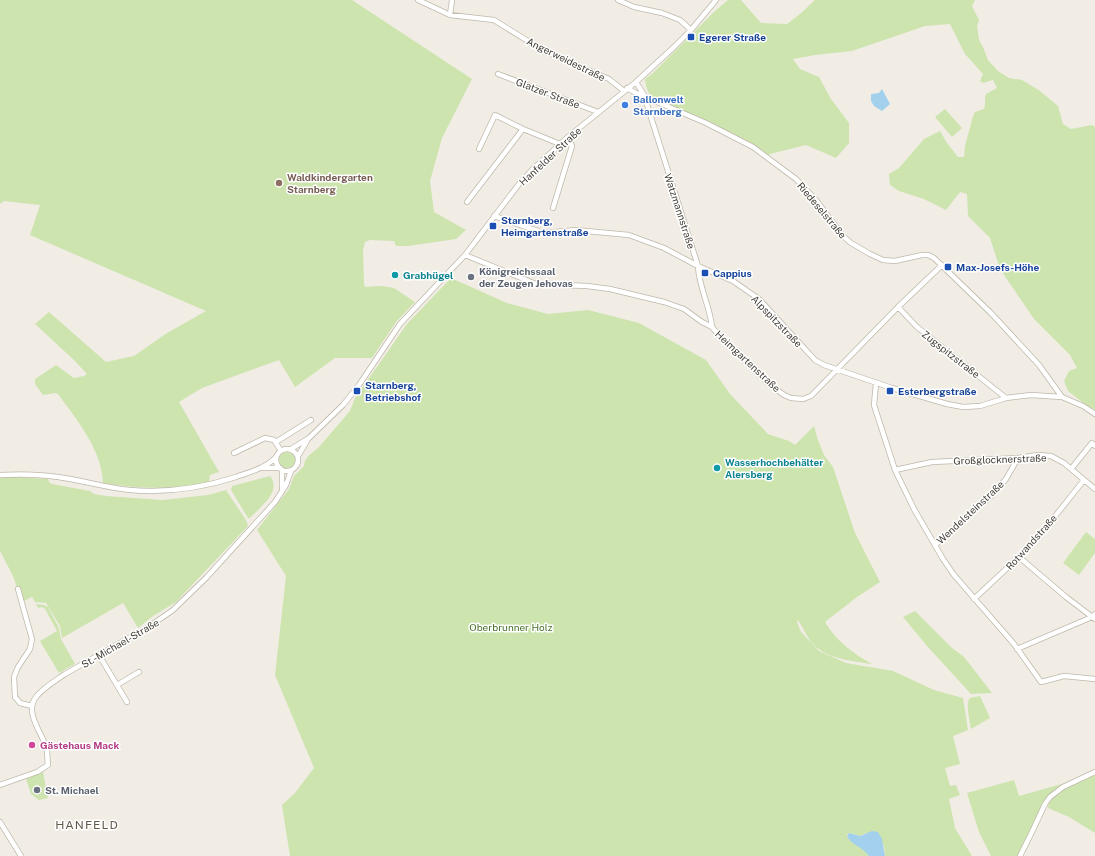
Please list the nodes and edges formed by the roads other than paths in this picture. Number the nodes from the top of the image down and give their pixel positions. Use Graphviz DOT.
graph roads {
  1 [pos="418,0"];
  2 [pos="452,0"];
  3 [pos="618,0"];
  4 [pos="716,0"];
  5 [pos="450,15"];
  6 [pos="691,30"];
  7 [pos="498,74"];
  8 [pos="636,82"];
  9 [pos="626,89"];
  10 [pos="644,95"];
  11 [pos="598,112"];
  12 [pos="523,129"];
  13 [pos="568,136"];
  14 [pos="560,144"];
  15 [pos="479,149"];
  16 [pos="467,202"];
  17 [pos="553,208"];
  18 [pos="494,216"];
  19 [pos="465,255"];
  20 [pos="942,264"];
  21 [pos="698,266"];
  22 [pos="898,307"];
  23 [pos="712,327"];
  24 [pos="838,369"];
  25 [pos="876,383"];
  26 [pos="1062,397"];
  27 [pos="1006,398"];
  28 [pos="1095,414"];
  29 [pos="310,420"];
  30 [pos="309,438"];
  31 [pos="276,442"];
  32 [pos="1095,446"];
  33 [pos="291,449"];
  34 [pos="281,451"];
  35 [pos="234,454"];
  36 [pos="298,456"];
  37 [pos="276,457"];
  38 [pos="1018,458"];
  39 [pos="260,469"];
  40 [pos="281,469"];
  41 [pos="1071,469"];
  42 [pos="291,470"];
  43 [pos="895,470"];
  44 [pos="0,475"];
  45 [pos="1084,480"];
  46 [pos="1095,489"];
  47 [pos="282,490"];
  48 [pos="935,545"];
  49 [pos="1019,558"];
  50 [pos="18,589"];
  51 [pos="974,599"];
  52 [pos="1094,617"];
  53 [pos="1018,649"];
  54 [pos="99,655"];
  55 [pos="139,672"];
  56 [pos="1095,679"];
  57 [pos="117,685"];
  58 [pos="127,702"];
  59 [pos="32,706"];
  60 [pos="1095,772"];
  61 [pos="0,785"];
  62 [pos="0,822"];
  63 [pos="2,830"];
  64 [pos="21,856"];
  65 [pos="1020,856"];
  1 -- 5 [label="street, Angerweidestraße"];
  2 -- 5 [label="street"];
  3 -- 6 [label="street"];
  4 -- 6 [label="street, Hanfelder Straße"];
  5 -- 9 [label="street, Angerweidestraße"];
  6 -- 8 [label="street, Hanfelder Straße"];
  7 -- 11 [label="street, Glatzer Straße"];
  8 -- 9 [label="street, Hanfelder Straße"];
  8 -- 10 [label="street, Watzmannstraße"];
  9 -- 10 [label="street, Angerweidestraße"];
  9 -- 11 [label="street, Hanfelder Straße"];
  10 -- 20 [label="street, Riedeselstraße"];
  10 -- 21 [label="street, Watzmannstraße"];
  11 -- 13 [label="street, Hanfelder Straße"];
  12 -- 14 [label="street"];
  12 -- 15 [label="street"];
  12 -- 16 [label="street"];
  13 -- 14 [label="street, Hanfelder Straße"];
  13 -- 17 [label="street"];
  14 -- 18 [label="street, Hanfelder Straße"];
  18 -- 19 [label="street, Hanfelder Straße"];
  18 -- 21 [label="street, Alpspitzstraße"];
  19 -- 23 [label="street, Heimgartenstraße"];
  19 -- 30 [label="street, Hanfelder Straße"];
  20 -- 22 [label="street, Heimgartenstraße"];
  20 -- 26 [label="street, Riedeselstraße"];
  21 -- 23 [label="street, Watzmannstraße"];
  21 -- 24 [label="street, Alpspitzstraße"];
  22 -- 24 [label="street, Heimgartenstraße"];
  22 -- 27 [label="street, Zugspitzstraße"];
  23 -- 24 [label="street, Heimgartenstraße"];
  24 -- 25 [label="street, Alpspitzstraße"];
  25 -- 27 [label="street, Alpspitzstraße"];
  25 -- 43 [label="street"];
  26 -- 27 [label="street, Alpspitzstraße"];
  26 -- 28 [label="street, Riedeselstraße"];
  29 -- 31 [label="street"];
  30 -- 33 [label="street, Hanfelder Straße"];
  30 -- 36 [label="street, Hanfelder Straße"];
  31 -- 34 [label="street"];
  31 -- 35 [label="street"];
  32 -- 41 [label="street"];
  33 -- 34 [label="street"];
  33 -- 36 [label="street"];
  34 -- 37 [label="street"];
  36 -- 42 [label="street"];
  37 -- 39 [label="street"];
  37 -- 40 [label="street"];
  38 -- 41 [label="street, Großglocknerstraße"];
  38 -- 43 [label="street, Großglocknerstraße"];
  38 -- 48 [label="street, Wendelsteinstraße"];
  39 -- 40 [label="street"];
  39 -- 44 [label="street"];
  40 -- 42 [label="street"];
  40 -- 47 [label="street"];
  41 -- 45 [label="street, Großglocknerstraße"];
  42 -- 47 [label="street, St.-Michael-Straße"];
  43 -- 48 [label="street"];
  45 -- 46 [label="street, Großglocknerstraße"];
  45 -- 49 [label="street, Rotwandstraße"];
  47 -- 54 [label="street, St.-Michael-Straße"];
  48 -- 51 [label="street"];
  49 -- 51 [label="street, Rotwandstraße"];
  49 -- 52 [label="street"];
  50 -- 59 [label="street"];
  51 -- 53 [label="street"];
  52 -- 53 [label="street"];
  53 -- 56 [label="street"];
  54 -- 57 [label="street"];
  54 -- 59 [label="street, St.-Michael-Straße"];
  55 -- 57 [label="street"];
  57 -- 58 [label="street"];
  59 -- 61 [label="street"];
  60 -- 65 [label="street"];
  62 -- 63 [label="street"];
  63 -- 64 [label="street"];
}
